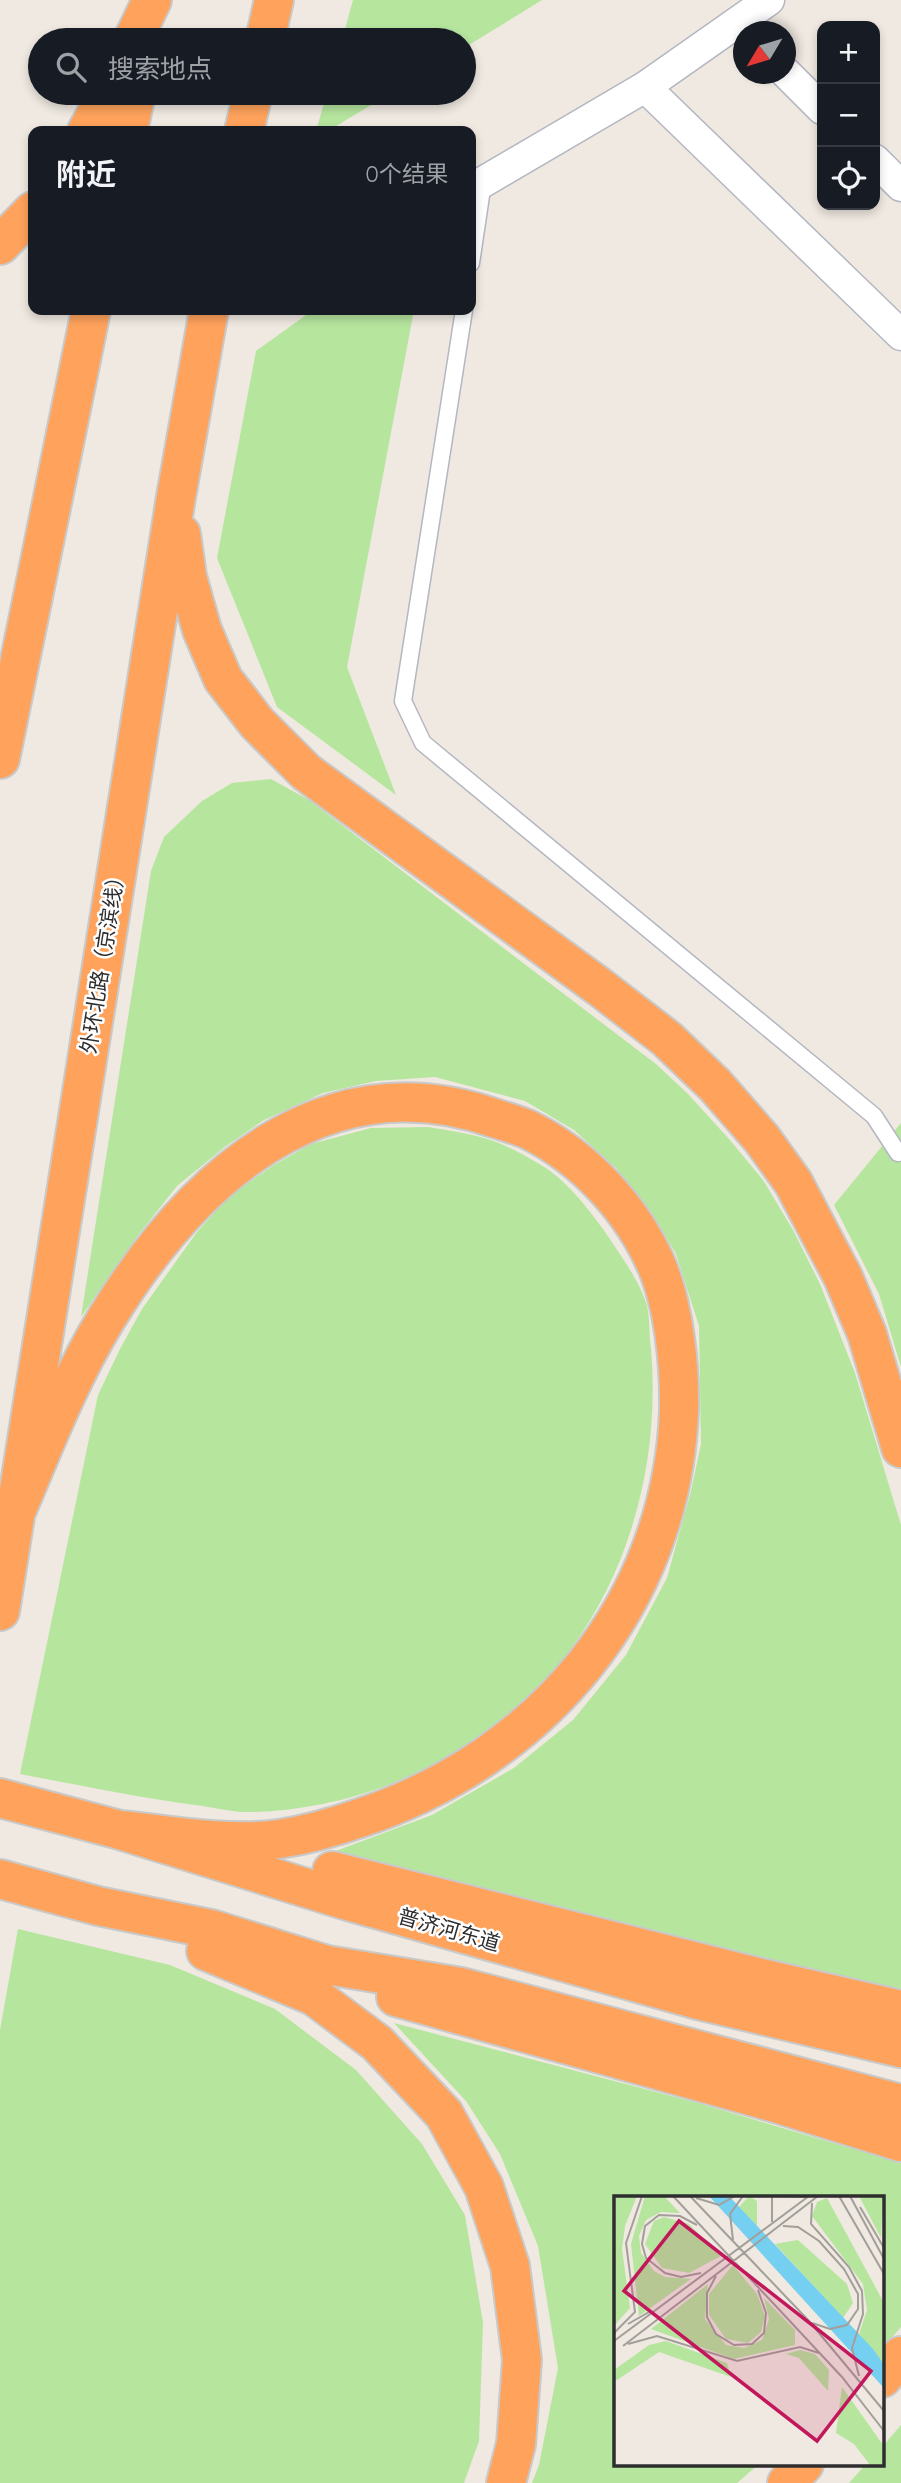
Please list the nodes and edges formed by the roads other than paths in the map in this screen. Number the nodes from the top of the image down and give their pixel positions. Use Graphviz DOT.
graph roads {
  1 [pos="154,0"];
  2 [pos="274,0"];
  3 [pos="769,0"];
  4 [pos="746,21"];
  5 [pos="139,28"];
  6 [pos="149,28"];
  7 [pos="268,28"];
  8 [pos="733,32"];
  9 [pos="796,83"];
  10 [pos="645,87"];
  11 [pos="817,104"];
  12 [pos="101,105"];
  13 [pos="133,105"];
  14 [pos="250,105"];
  15 [pos="90,126"];
  16 [pos="129,126"];
  17 [pos="245,126"];
  18 [pos="880,165"];
  19 [pos="477,184"];
  20 [pos="901,186"];
  21 [pos="28,216"];
  22 [pos="0,245"];
  23 [pos="90,315"];
  24 [pos="208,315"];
  25 [pos="463,315"];
  26 [pos="901,335"];
  27 [pos="176,497"];
  28 [pos="0,759"];
  29 [pos="898,1153"];
  30 [pos="901,1448"];
  31 [pos="15,1514"];
  32 [pos="0,1611"];
  33 [pos="0,1798"];
  34 [pos="120,1830"];
  35 [pos="0,1879"];
  36 [pos="97,1906"];
  37 [pos="327,1965"];
  38 [pos="901,2010"];
  39 [pos="901,2048"];
  40 [pos="901,2104"];
  41 [pos="901,2143"];
  42 [pos="901,2356"];
  43 [pos="884,2376"];
  44 [pos="802,2466"];
  45 [pos="506,2483"];
  46 [pos="787,2483"];
  1 -- 5 [label="highway"];
  1 -- 6 [label="highway"];
  2 -- 7 [label="highway"];
  3 -- 4 [label="street"];
  8 -- 10 [label="street"];
  9 -- 11 [label="street"];
  10 -- 19 [label="street"];
  10 -- 26 [label="street"];
  12 -- 15 [label="highway"];
  13 -- 16 [label="highway"];
  14 -- 17 [label="highway"];
  18 -- 20 [label="street"];
  21 -- 22 [label="highway"];
  23 -- 28 [label="highway"];
  24 -- 27 [label="highway, 外环北路（京滨线）"];
  25 -- 29 [label="lane"];
  27 -- 30 [label="highway"];
  27 -- 31 [label="highway, 外环北路（京滨线）"];
  31 -- 32 [label="highway, 外环北路（京滨线）"];
  31 -- 34 [label="highway"];
  33 -- 34 [label="highway, 普济河东道"];
  34 -- 38 [label="highway"];
  34 -- 39 [label="highway, 普济河东道"];
  35 -- 36 [label="highway"];
  36 -- 37 [label="highway"];
  36 -- 45 [label="highway"];
  37 -- 40 [label="highway"];
  37 -- 41 [label="highway"];
  42 -- 43 [label="highway"];
  44 -- 46 [label="highway"];
}
